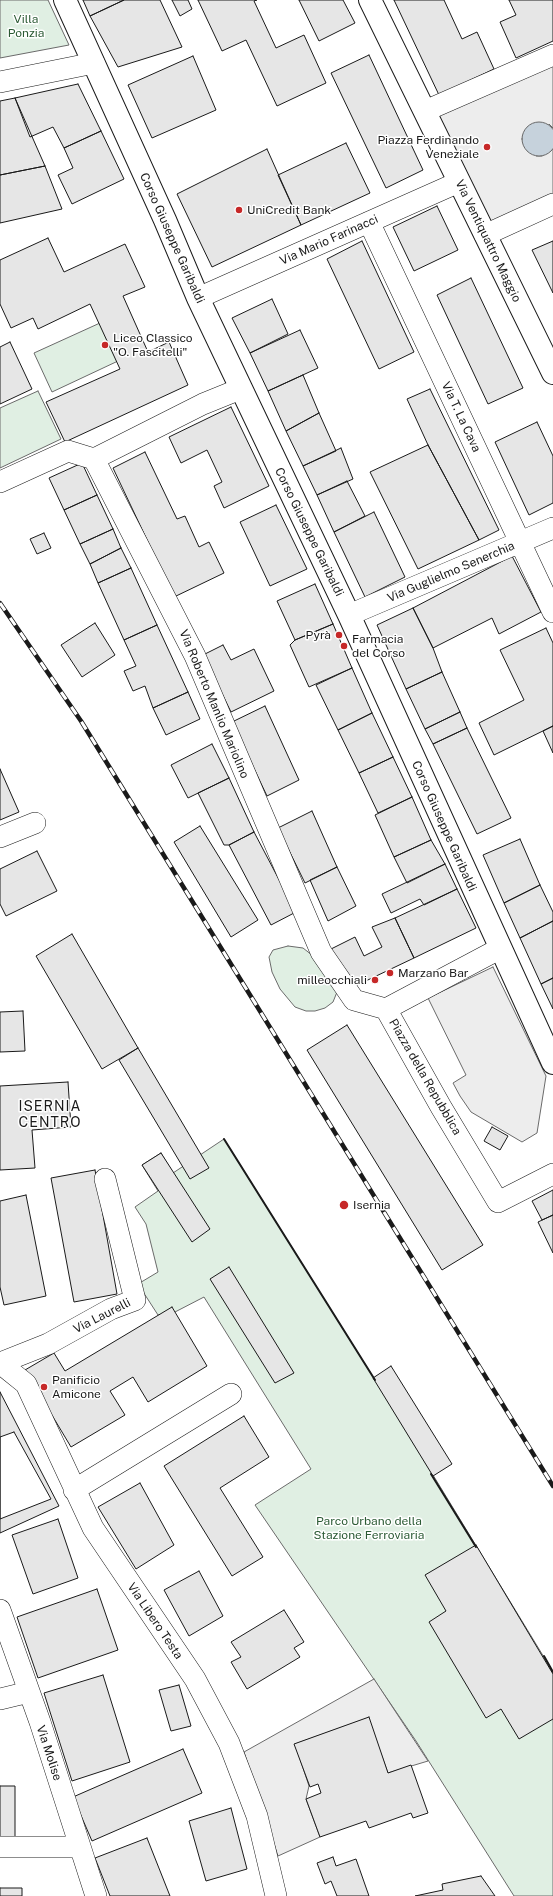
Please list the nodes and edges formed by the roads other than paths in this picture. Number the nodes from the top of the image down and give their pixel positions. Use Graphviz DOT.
graph roads {
  1 [pos="65,0"];
  2 [pos="370,0"];
  3 [pos="553,55"];
  4 [pos="94,63"];
  5 [pos="0,82"];
  6 [pos="425,111"];
  7 [pos="460,182"];
  8 [pos="553,204"];
  9 [pos="369,222"];
  10 [pos="485,235"];
  11 [pos="198,298"];
  12 [pos="553,373"];
  13 [pos="240,389"];
  14 [pos="94,459"];
  15 [pos="0,482"];
  16 [pos="553,528"];
  17 [pos="520,542"];
  18 [pos="553,612"];
  19 [pos="349,615"];
  20 [pos="35,823"];
  21 [pos="0,838"];
  22 [pos="499,949"];
  23 [pos="386,1009"];
  24 [pos="551,1054"];
  25 [pos="553,1174"];
  26 [pos="106,1179"];
  27 [pos="0,1363"];
  28 [pos="231,1394"];
  29 [pos="74,1490"];
  30 [pos="0,1610"];
  31 [pos="29,1692"];
  32 [pos="0,1699"];
  33 [pos="0,1847"];
  34 [pos="79,1847"];
  35 [pos="96,1896"];
  36 [pos="276,1896"];
  1 -- 4 [label="main road, Corso Giuseppe Garibaldi"];
  2 -- 6 [label="main road, Via Ventiquattro Maggio"];
  3 -- 6 [label="street"];
  4 -- 5 [label="street"];
  4 -- 11 [label="main road, Corso Giuseppe Garibaldi"];
  6 -- 7 [label="main road, Via Ventiquattro Maggio"];
  7 -- 9 [label="street, Via Mario Farinacci"];
  7 -- 10 [label="main road, Via Ventiquattro Maggio"];
  8 -- 10 [label="street"];
  9 -- 11 [label="street, Via Mario Farinacci"];
  9 -- 17 [label="street, Via T. La Cava"];
  10 -- 12 [label="main road, Via Ventiquattro Maggio"];
  11 -- 13 [label="main road, Corso Giuseppe Garibaldi"];
  13 -- 14 [label="street"];
  13 -- 19 [label="main road, Corso Giuseppe Garibaldi"];
  14 -- 15 [label="street"];
  14 -- 23 [label="street, Via Roberto Manlio Mariolino"];
  16 -- 17 [label="street, Via Guglielmo Senerchia"];
  17 -- 18 [label="street, Via T. La Cava"];
  17 -- 19 [label="street, Via Guglielmo Senerchia"];
  19 -- 22 [label="main road, Corso Giuseppe Garibaldi"];
  20 -- 21 [label="street"];
  22 -- 23 [label="street, Piazza della Repubblica"];
  22 -- 24 [label="main road, Corso Giuseppe Garibaldi"];
  23 -- 25 [label="street, Piazza della Repubblica"];
  26 -- 27 [label="street, Via Laurelli"];
  27 -- 29 [label="street, Via Libero Testa"];
  28 -- 29 [label="street"];
  29 -- 36 [label="street, Via Libero Testa"];
  30 -- 31 [label="street, Via Molise"];
  31 -- 32 [label="street"];
  31 -- 34 [label="street, Via Molise"];
  33 -- 34 [label="street"];
  34 -- 35 [label="street, Via Molise"];
}
